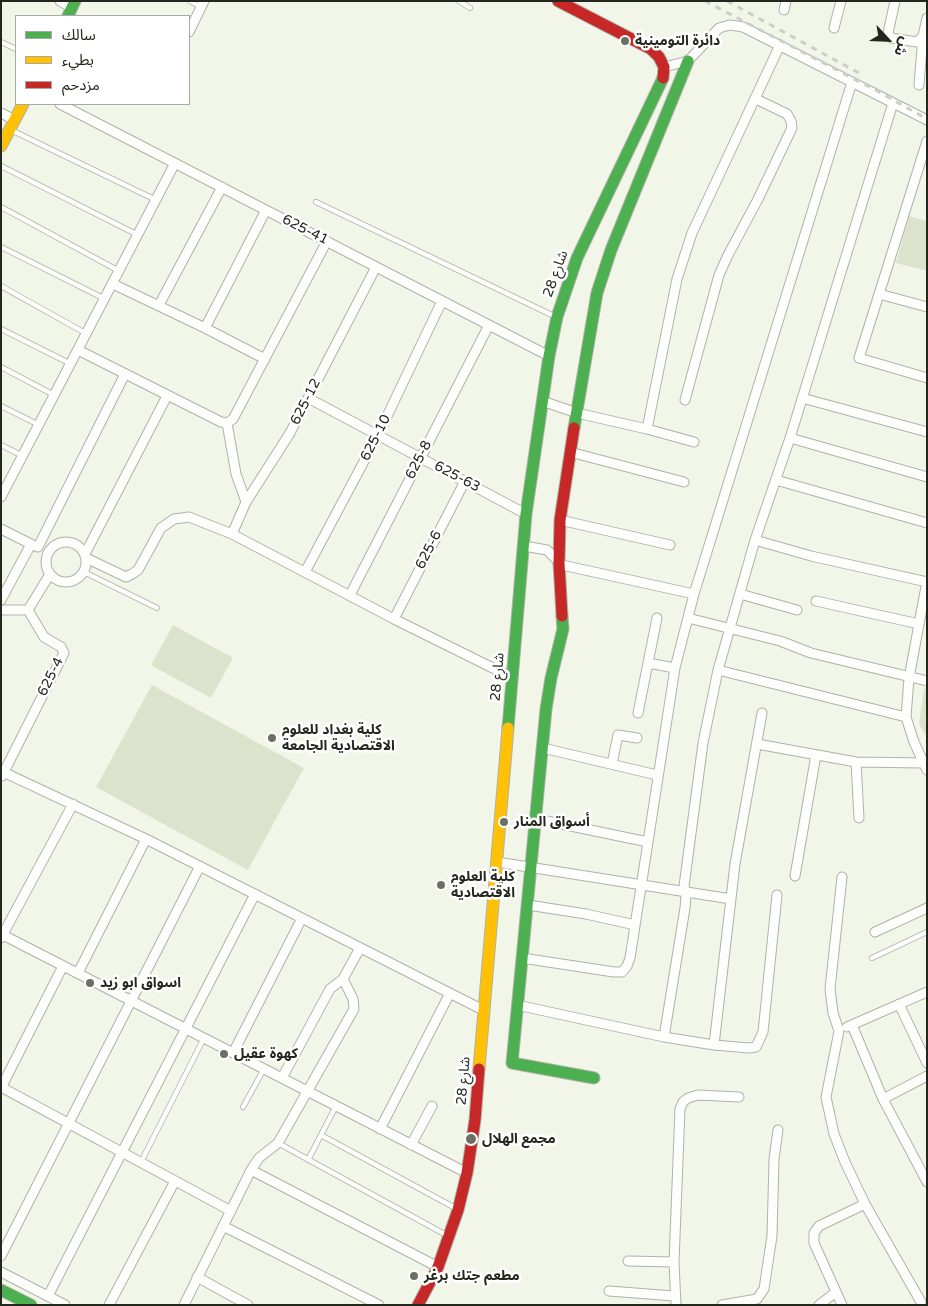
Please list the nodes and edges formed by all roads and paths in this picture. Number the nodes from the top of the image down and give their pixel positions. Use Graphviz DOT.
graph roads {
  1 [pos="60,1"];
  2 [pos="190,1"];
  3 [pos="459,1"];
  4 [pos="558,1"];
  5 [pos="841,1"];
  6 [pos="895,1"];
  7 [pos="203,4"];
  8 [pos="72,8"];
  9 [pos="470,8"];
  10 [pos="927,18"];
  11 [pos="834,28"];
  12 [pos="190,30"];
  13 [pos="923,36"];
  14 [pos="1,42"];
  15 [pos="780,46"];
  16 [pos="15,49"];
  17 [pos="688,61"];
  18 [pos="664,67"];
  19 [pos="852,82"];
  20 [pos="919,85"];
  21 [pos="756,98"];
  22 [pos="893,103"];
  23 [pos="22,105"];
  24 [pos="62,105"];
  25 [pos="1,114"];
  26 [pos="927,120"];
  27 [pos="12,125"];
  28 [pos="927,141"];
  29 [pos="1,146"];
  30 [pos="175,163"];
  31 [pos="1,166"];
  32 [pos="222,187"];
  33 [pos="156,200"];
  34 [pos="316,202"];
  35 [pos="1,207"];
  36 [pos="266,210"];
  37 [pos="138,235"];
  38 [pos="327,241"];
  39 [pos="1,247"];
  40 [pos="376,267"];
  41 [pos="119,271"];
  42 [pos="113,284"];
  43 [pos="1,286"];
  44 [pos="879,294"];
  45 [pos="105,298"];
  46 [pos="442,301"];
  47 [pos="159,306"];
  48 [pos="927,307"];
  49 [pos="557,317"];
  50 [pos="489,325"];
  51 [pos="205,328"];
  52 [pos="1,329"];
  53 [pos="86,334"];
  54 [pos="78,350"];
  55 [pos="549,356"];
  56 [pos="265,358"];
  57 [pos="71,364"];
  58 [pos="1,367"];
  59 [pos="124,374"];
  60 [pos="927,378"];
  61 [pos="54,395"];
  62 [pos="167,396"];
  63 [pos="308,398"];
  64 [pos="802,398"];
  65 [pos="686,400"];
  66 [pos="542,401"];
  67 [pos="1,406"];
  68 [pos="578,413"];
  69 [pos="227,423"];
  70 [pos="39,425"];
  71 [pos="647,429"];
  72 [pos="927,432"];
  73 [pos="378,435"];
  74 [pos="790,438"];
  75 [pos="694,442"];
  76 [pos="1,445"];
  77 [pos="570,452"];
  78 [pos="23,456"];
  79 [pos="420,458"];
  80 [pos="927,477"];
  81 [pos="776,480"];
  82 [pos="465,481"];
  83 [pos="684,482"];
  84 [pos="1,497"];
  85 [pos="246,502"];
  86 [pos="526,514"];
  87 [pos="560,520"];
  88 [pos="927,523"];
  89 [pos="1,529"];
  90 [pos="232,534"];
  91 [pos="756,540"];
  92 [pos="34,545"];
  93 [pos="670,545"];
  94 [pos="524,546"];
  95 [pos="48,552"];
  96 [pos="86,556"];
  97 [pos="559,563"];
  98 [pos="84,572"];
  99 [pos="305,572"];
  100 [pos="50,574"];
  101 [pos="927,581"];
  102 [pos="694,594"];
  103 [pos="740,594"];
  104 [pos="350,595"];
  105 [pos="1,600"];
  106 [pos="816,601"];
  107 [pos="157,608"];
  108 [pos="1,610"];
  109 [pos="28,610"];
  110 [pos="797,610"];
  111 [pos="657,618"];
  112 [pos="688,618"];
  113 [pos="394,619"];
  114 [pos="919,624"];
  115 [pos="730,628"];
  116 [pos="648,663"];
  117 [pos="675,668"];
  118 [pos="718,670"];
  119 [pos="513,678"];
  120 [pos="909,678"];
  121 [pos="927,682"];
  122 [pos="638,713"];
  123 [pos="762,713"];
  124 [pos="906,717"];
  125 [pos="637,738"];
  126 [pos="757,744"];
  127 [pos="543,748"];
  128 [pos="816,755"];
  129 [pos="856,762"];
  130 [pos="612,764"];
  131 [pos="925,766"];
  132 [pos="2,773"];
  133 [pos="657,774"];
  134 [pos="72,804"];
  135 [pos="859,818"];
  136 [pos="536,819"];
  137 [pos="146,839"];
  138 [pos="648,842"];
  139 [pos="497,862"];
  140 [pos="200,866"];
  141 [pos="532,868"];
  142 [pos="795,876"];
  143 [pos="842,877"];
  144 [pos="641,885"];
  145 [pos="684,892"];
  146 [pos="255,894"];
  147 [pos="777,895"];
  148 [pos="731,899"];
  149 [pos="528,905"];
  150 [pos="927,908"];
  151 [pos="302,918"];
  152 [pos="635,925"];
  153 [pos="875,932"];
  154 [pos="927,932"];
  155 [pos="2,936"];
  156 [pos="360,948"];
  157 [pos="522,958"];
  158 [pos="872,958"];
  159 [pos="63,966"];
  160 [pos="78,973"];
  161 [pos="343,979"];
  162 [pos="927,992"];
  163 [pos="450,993"];
  164 [pos="132,1001"];
  165 [pos="899,1004"];
  166 [pos="517,1005"];
  167 [pos="485,1010"];
  168 [pos="852,1025"];
  169 [pos="186,1029"];
  170 [pos="839,1031"];
  171 [pos="664,1037"];
  172 [pos="204,1038"];
  173 [pos="714,1045"];
  174 [pos="233,1053"];
  175 [pos="927,1063"];
  176 [pos="264,1069"];
  177 [pos="927,1076"];
  178 [pos="282,1078"];
  179 [pos="594,1078"];
  180 [pos="1,1088"];
  181 [pos="308,1091"];
  182 [pos="740,1097"];
  183 [pos="883,1099"];
  184 [pos="336,1106"];
  185 [pos="432,1106"];
  186 [pos="243,1107"];
  187 [pos="69,1124"];
  188 [pos="380,1128"];
  189 [pos="778,1130"];
  190 [pos="321,1135"];
  191 [pos="278,1142"];
  192 [pos="411,1144"];
  193 [pos="122,1152"];
  194 [pos="308,1160"];
  195 [pos="141,1162"];
  196 [pos="251,1170"];
  197 [pos="467,1173"];
  198 [pos="175,1180"];
  199 [pos="927,1182"];
  200 [pos="865,1204"];
  201 [pos="458,1210"];
  202 [pos="231,1211"];
  203 [pos="223,1226"];
  204 [pos="450,1237"];
  205 [pos="1,1256"];
  206 [pos="628,1261"];
  207 [pos="674,1262"];
  208 [pos="438,1267"];
  209 [pos="1,1272"];
  210 [pos="197,1278"];
  211 [pos="1,1290"];
  212 [pos="609,1291"];
  213 [pos="836,1292"];
  214 [pos="48,1296"];
  215 [pos="675,1300"];
  216 [pos="922,1301"];
  217 [pos="31,1305"];
  218 [pos="65,1305"];
  219 [pos="110,1305"];
  220 [pos="184,1305"];
  221 [pos="248,1305"];
  222 [pos="379,1305"];
  223 [pos="418,1305"];
  224 [pos="722,1305"];
  225 [pos="819,1305"];
  226 [pos="842,1305"];
  1 -- 8 [label="street"];
  2 -- 7 [label="lane"];
  3 -- 9 [label="lane"];
  4 -- 18 [label="street"];
  5 -- 11 [label="street"];
  6 -- 13 [label="street"];
  7 -- 12 [label="street"];
  10 -- 13 [label="street"];
  13 -- 20 [label="street"];
  14 -- 16 [label="lane"];
  15 -- 17 [label="street"];
  15 -- 19 [label="street"];
  15 -- 21 [label="street"];
  17 -- 18 [label="street"];
  17 -- 68 [label="street"];
  18 -- 49 [label="street, شارع 28"];
  19 -- 22 [label="street"];
  19 -- 102 [label="street"];
  21 -- 65 [label="street"];
  21 -- 71 [label="street"];
  22 -- 26 [label="street"];
  22 -- 64 [label="street"];
  23 -- 27 [label="street"];
  24 -- 30 [label="street, 625-41"];
  25 -- 27 [label="street"];
  27 -- 29 [label="street"];
  27 -- 33 [label="lane"];
  28 -- 44 [label="street"];
  30 -- 32 [label="street, 625-41"];
  30 -- 33 [label="street"];
  31 -- 37 [label="lane"];
  32 -- 36 [label="street, 625-41"];
  32 -- 47 [label="street"];
  33 -- 37 [label="street"];
  34 -- 49 [label="lane"];
  35 -- 41 [label="lane"];
  36 -- 38 [label="street, 625-41"];
  36 -- 51 [label="street"];
  37 -- 41 [label="street"];
  38 -- 40 [label="street, 625-41"];
  38 -- 56 [label="street"];
  39 -- 45 [label="lane"];
  40 -- 46 [label="street, 625-41"];
  40 -- 63 [label="street, 625-12"];
  41 -- 42 [label="street"];
  42 -- 45 [label="street"];
  42 -- 47 [label="street"];
  43 -- 53 [label="lane"];
  44 -- 48 [label="street"];
  44 -- 60 [label="street"];
  45 -- 53 [label="street"];
  46 -- 50 [label="street, 625-41"];
  46 -- 73 [label="street, 625-10"];
  47 -- 51 [label="street"];
  49 -- 55 [label="street, شارع 28"];
  50 -- 55 [label="street, 625-41"];
  50 -- 79 [label="street, 625-8"];
  51 -- 56 [label="street"];
  52 -- 57 [label="lane"];
  53 -- 54 [label="street"];
  54 -- 57 [label="street"];
  54 -- 59 [label="street"];
  55 -- 66 [label="street, شارع 28"];
  56 -- 69 [label="street"];
  57 -- 61 [label="street"];
  58 -- 61 [label="lane"];
  59 -- 62 [label="street"];
  59 -- 92 [label="street"];
  61 -- 70 [label="street"];
  62 -- 69 [label="street"];
  62 -- 96 [label="street"];
  63 -- 73 [label="street, 625-63"];
  63 -- 85 [label="street, 625-12"];
  64 -- 72 [label="street"];
  64 -- 74 [label="street"];
  66 -- 68 [label="street"];
  66 -- 86 [label="street, شارع 28"];
  67 -- 70 [label="lane"];
  68 -- 71 [label="street"];
  68 -- 77 [label="street"];
  69 -- 85 [label="street"];
  70 -- 78 [label="street"];
  71 -- 75 [label="street"];
  73 -- 79 [label="street, 625-63"];
  73 -- 99 [label="street, 625-10"];
  74 -- 80 [label="street"];
  74 -- 81 [label="street"];
  76 -- 78 [label="lane"];
  77 -- 83 [label="street"];
  77 -- 87 [label="street"];
  78 -- 84 [label="street"];
  79 -- 82 [label="street, 625-63"];
  79 -- 104 [label="street, 625-8"];
  81 -- 88 [label="street"];
  81 -- 91 [label="street"];
  82 -- 86 [label="street, 625-63"];
  82 -- 113 [label="street, 625-6"];
  85 -- 90 [label="street, 625-12"];
  86 -- 94 [label="street, شارع 28"];
  87 -- 93 [label="street"];
  87 -- 97 [label="street"];
  89 -- 92 [label="street"];
  90 -- 96 [label="street"];
  90 -- 99 [label="street"];
  91 -- 101 [label="street"];
  91 -- 103 [label="street"];
  92 -- 95 [label="street"];
  92 -- 105 [label="street"];
  94 -- 97 [label="street"];
  94 -- 119 [label="street, شارع 28"];
  95 -- 96 [label="street"];
  95 -- 100 [label="street"];
  96 -- 98 [label="street"];
  97 -- 102 [label="street"];
  97 -- 127 [label="street"];
  98 -- 100 [label="street"];
  98 -- 107 [label="lane"];
  99 -- 104 [label="street"];
  100 -- 109 [label="street"];
  101 -- 114 [label="street"];
  102 -- 112 [label="street"];
  103 -- 110 [label="street"];
  103 -- 115 [label="street"];
  104 -- 113 [label="street"];
  106 -- 114 [label="street"];
  108 -- 109 [label="street"];
  109 -- 132 [label="street, 625-4"];
  111 -- 116 [label="street"];
  112 -- 115 [label="street"];
  112 -- 117 [label="street"];
  113 -- 119 [label="street"];
  114 -- 120 [label="street"];
  115 -- 118 [label="street"];
  115 -- 120 [label="street"];
  116 -- 117 [label="street"];
  116 -- 122 [label="street"];
  117 -- 133 [label="street"];
  118 -- 124 [label="street"];
  118 -- 145 [label="street"];
  119 -- 139 [label="street, شارع 28"];
  120 -- 121 [label="street"];
  120 -- 124 [label="street"];
  123 -- 126 [label="street"];
  124 -- 131 [label="street"];
  125 -- 130 [label="street"];
  126 -- 128 [label="street"];
  126 -- 148 [label="street"];
  127 -- 130 [label="street"];
  127 -- 136 [label="street"];
  128 -- 129 [label="street"];
  128 -- 142 [label="street"];
  129 -- 131 [label="street"];
  129 -- 135 [label="street"];
  130 -- 133 [label="street"];
  132 -- 134 [label="street"];
  133 -- 138 [label="street"];
  134 -- 137 [label="street"];
  134 -- 155 [label="street"];
  136 -- 138 [label="street"];
  136 -- 141 [label="street"];
  137 -- 140 [label="street"];
  137 -- 160 [label="street"];
  138 -- 144 [label="street"];
  139 -- 141 [label="street"];
  139 -- 167 [label="street, شارع 28"];
  140 -- 146 [label="street"];
  140 -- 164 [label="street"];
  141 -- 144 [label="street"];
  141 -- 149 [label="street"];
  143 -- 170 [label="street"];
  144 -- 145 [label="street"];
  144 -- 152 [label="street"];
  145 -- 148 [label="street"];
  145 -- 171 [label="street"];
  146 -- 151 [label="street"];
  146 -- 169 [label="street"];
  147 -- 173 [label="street"];
  148 -- 173 [label="street"];
  149 -- 152 [label="street"];
  149 -- 157 [label="street"];
  150 -- 153 [label="street"];
  151 -- 156 [label="street"];
  151 -- 174 [label="street"];
  152 -- 157 [label="street"];
  154 -- 158 [label="lane"];
  155 -- 159 [label="street"];
  156 -- 161 [label="street"];
  156 -- 163 [label="street"];
  157 -- 166 [label="street"];
  159 -- 160 [label="street"];
  159 -- 180 [label="street"];
  160 -- 164 [label="street"];
  161 -- 178 [label="street"];
  161 -- 181 [label="street"];
  162 -- 165 [label="street"];
  163 -- 167 [label="street"];
  163 -- 188 [label="street"];
  164 -- 169 [label="street"];
  164 -- 187 [label="street"];
  165 -- 168 [label="street"];
  165 -- 175 [label="street"];
  166 -- 171 [label="street"];
  166 -- 179 [label="street"];
  167 -- 197 [label="street, شارع 28"];
  168 -- 170 [label="street"];
  168 -- 183 [label="street"];
  169 -- 172 [label="street"];
  169 -- 193 [label="street"];
  170 -- 200 [label="street"];
  171 -- 173 [label="street"];
  172 -- 174 [label="street"];
  172 -- 195 [label="lane"];
  174 -- 176 [label="street"];
  176 -- 178 [label="street"];
  176 -- 186 [label="lane"];
  177 -- 183 [label="street"];
  178 -- 181 [label="street"];
  180 -- 187 [label="street"];
  181 -- 184 [label="street"];
  181 -- 191 [label="street"];
  182 -- 207 [label="street"];
  183 -- 199 [label="street"];
  184 -- 188 [label="street"];
  184 -- 190 [label="lane"];
  185 -- 192 [label="street"];
  187 -- 193 [label="street"];
  187 -- 205 [label="street"];
  188 -- 192 [label="street"];
  189 -- 224 [label="street"];
  190 -- 194 [label="lane"];
  190 -- 201 [label="lane"];
  191 -- 194 [label="lane"];
  191 -- 196 [label="street"];
  192 -- 197 [label="street"];
  193 -- 195 [label="street"];
  193 -- 214 [label="street"];
  194 -- 204 [label="lane"];
  195 -- 198 [label="street"];
  196 -- 202 [label="street"];
  196 -- 208 [label="street"];
  197 -- 201 [label="street, شارع 28"];
  198 -- 202 [label="street"];
  198 -- 219 [label="street"];
  200 -- 213 [label="street"];
  200 -- 216 [label="street"];
  201 -- 204 [label="street, شارع 28"];
  202 -- 203 [label="street"];
  203 -- 210 [label="street"];
  203 -- 222 [label="street"];
  204 -- 208 [label="street, شارع 28"];
  206 -- 207 [label="street"];
  207 -- 215 [label="street"];
  208 -- 223 [label="street, شارع 28"];
  209 -- 214 [label="street"];
  210 -- 220 [label="street"];
  210 -- 221 [label="street"];
  211 -- 217 [label="street"];
  212 -- 215 [label="street"];
  213 -- 225 [label="street"];
  213 -- 226 [label="street"];
  214 -- 218 [label="street"];
}
